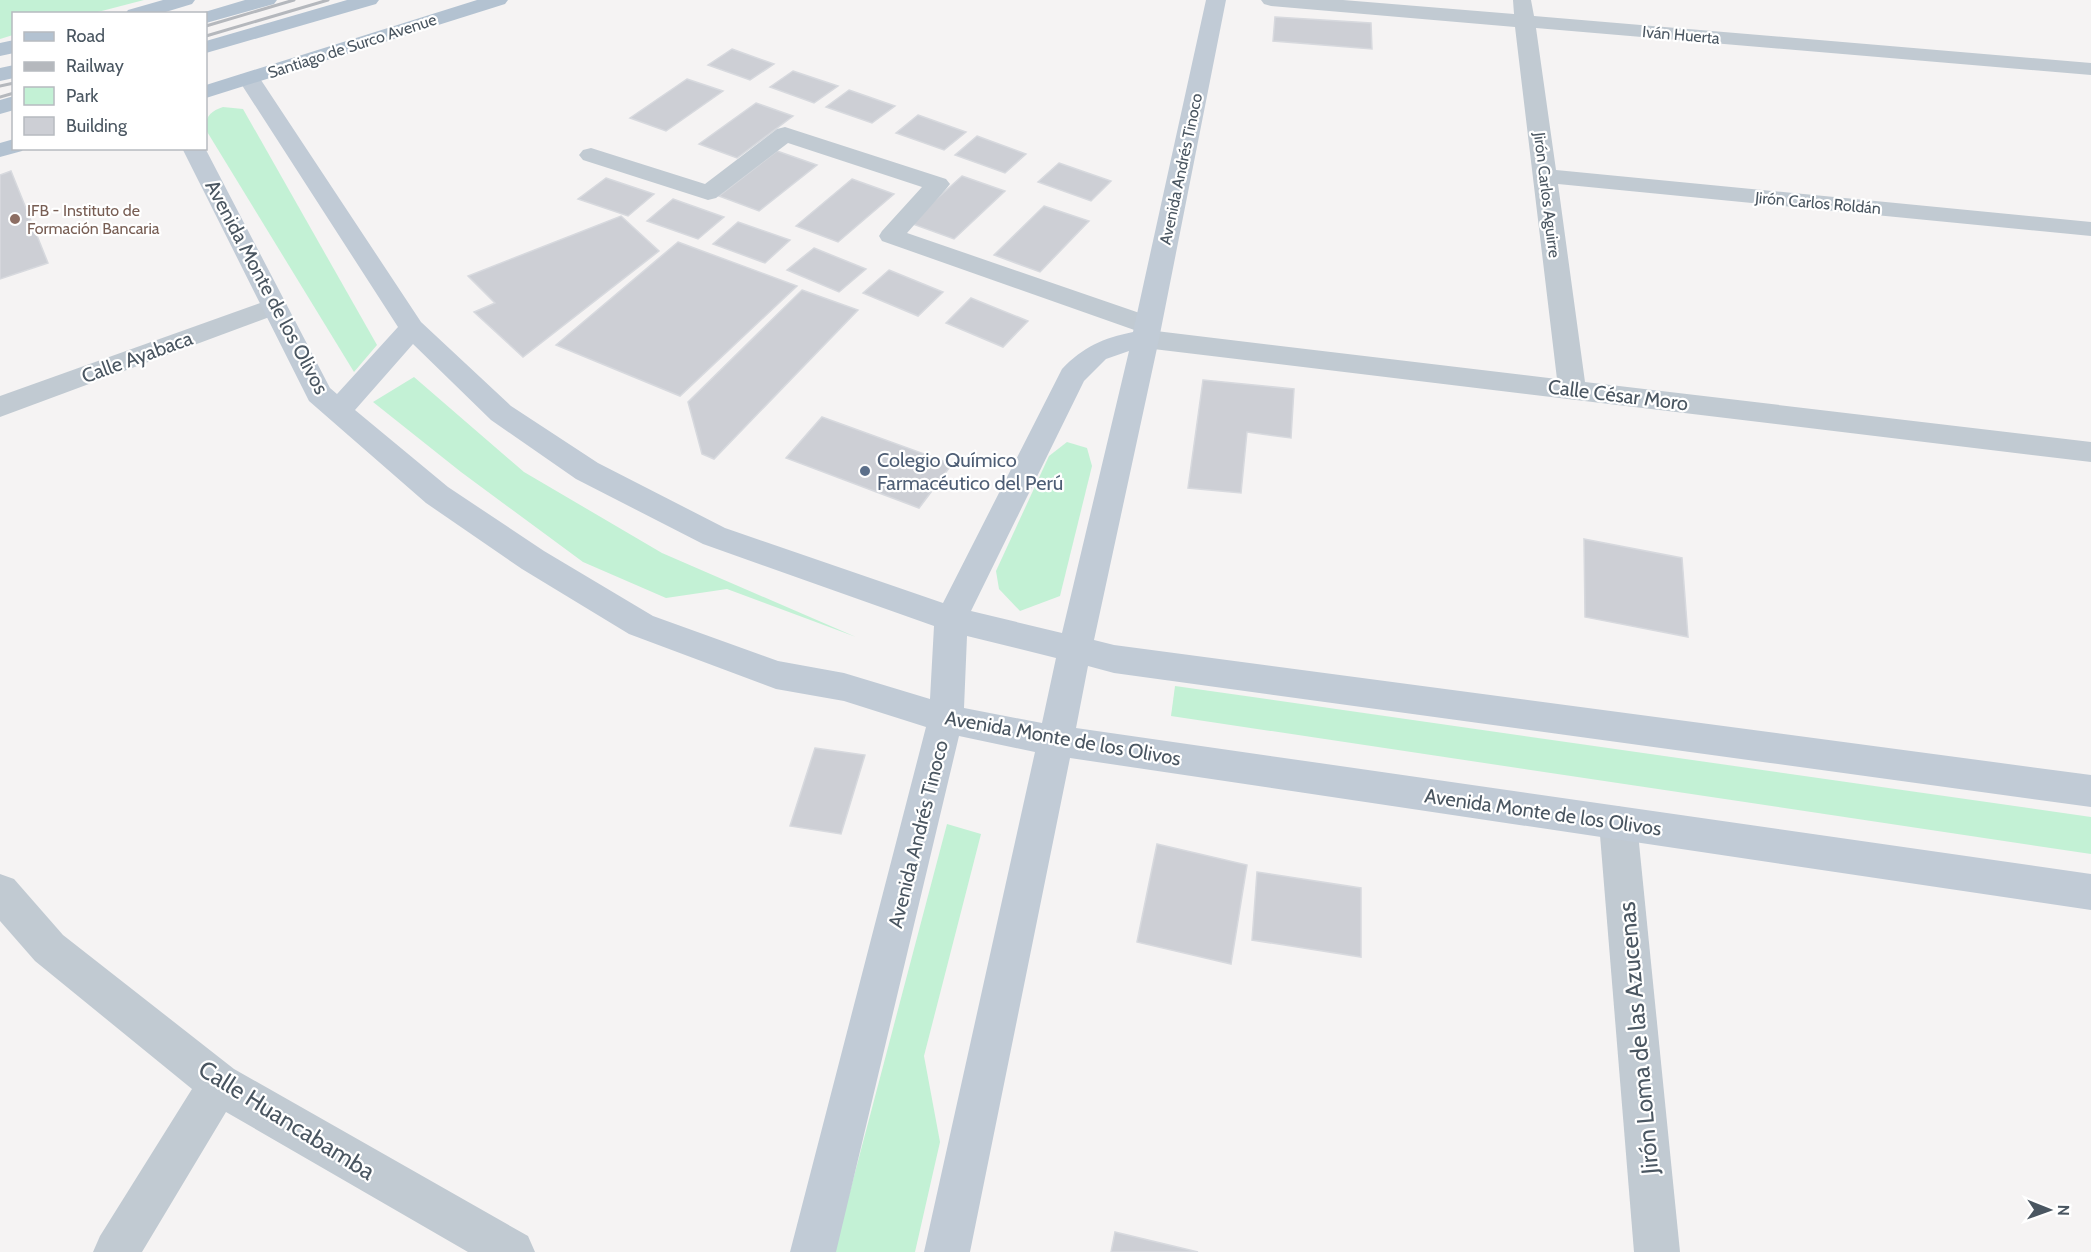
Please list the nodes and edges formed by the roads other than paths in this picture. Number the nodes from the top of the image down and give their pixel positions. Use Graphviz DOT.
graph roads {
  1 [pos="185,0"];
  2 [pos="267,0"];
  3 [pos="369,0"];
  4 [pos="498,0"];
  5 [pos="1216,0"];
  6 [pos="1271,0"];
  7 [pos="1523,11"];
  8 [pos="142,12"];
  9 [pos="207,17"];
  10 [pos="207,47"];
  11 [pos="2091,69"];
  12 [pos="249,79"];
  13 [pos="207,92"];
  14 [pos="194,150"];
  15 [pos="591,155"];
  16 [pos="1544,176"];
  17 [pos="2091,229"];
  18 [pos="274,306"];
  19 [pos="412,328"];
  20 [pos="1147,332"];
  21 [pos="1572,389"];
  22 [pos="0,407"];
  23 [pos="338,411"];
  24 [pos="2091,452"];
  25 [pos="951,619"];
  26 [pos="1075,650"];
  27 [pos="946,718"];
  28 [pos="1058,741"];
  29 [pos="2091,791"];
  30 [pos="1618,823"];
  31 [pos="0,892"];
  32 [pos="2091,892"];
  33 [pos="219,1084"];
  34 [pos="116,1252"];
  35 [pos="512,1252"];
  36 [pos="813,1252"];
  37 [pos="947,1252"];
  38 [pos="1658,1252"];
  1 -- 8 [label="main road"];
  2 -- 9 [label="main road"];
  3 -- 10 [label="main road, Santiago de Surco Avenue"];
  4 -- 12 [label="main road, Santiago de Surco Avenue"];
  5 -- 20 [label="street, Avenida Andrés Tinoco"];
  6 -- 7 [label="street, Iván Huerta"];
  7 -- 11 [label="street, Iván Huerta"];
  7 -- 16 [label="street, Jirón Carlos Aguirre"];
  12 -- 13 [label="main road, Santiago de Surco Avenue"];
  12 -- 19 [label="street"];
  14 -- 18 [label="street, Avenida Monte de los Olivos"];
  15 -- 20 [label="street, Calle César Moro"];
  16 -- 17 [label="street, Jirón Carlos Roldán"];
  16 -- 21 [label="street, Jirón Carlos Aguirre"];
  18 -- 22 [label="street, Calle Ayabaca"];
  18 -- 23 [label="street, Avenida Monte de los Olivos"];
  19 -- 23 [label="street"];
  19 -- 25 [label="street"];
  20 -- 21 [label="street, Calle César Moro"];
  20 -- 25 [label="street, Avenida Andrés Tinoco"];
  20 -- 26 [label="street, Avenida Andrés Tinoco"];
  21 -- 24 [label="street, Calle César Moro"];
  23 -- 27 [label="street, Avenida Monte de los Olivos"];
  25 -- 26 [label="street"];
  25 -- 27 [label="street, Avenida Andrés Tinoco"];
  26 -- 28 [label="street, Avenida Andrés Tinoco"];
  26 -- 29 [label="street"];
  27 -- 28 [label="street, Avenida Monte de los Olivos"];
  27 -- 36 [label="street, Avenida Andrés Tinoco"];
  28 -- 30 [label="street, Avenida Monte de los Olivos"];
  28 -- 37 [label="street, Avenida Andrés Tinoco"];
  30 -- 32 [label="street, Avenida Monte de los Olivos"];
  30 -- 38 [label="street, Jirón Loma de las Azucenas"];
  31 -- 33 [label="street, Calle Huancabamba"];
  33 -- 34 [label="street"];
  33 -- 35 [label="street, Calle Huancabamba"];
}
